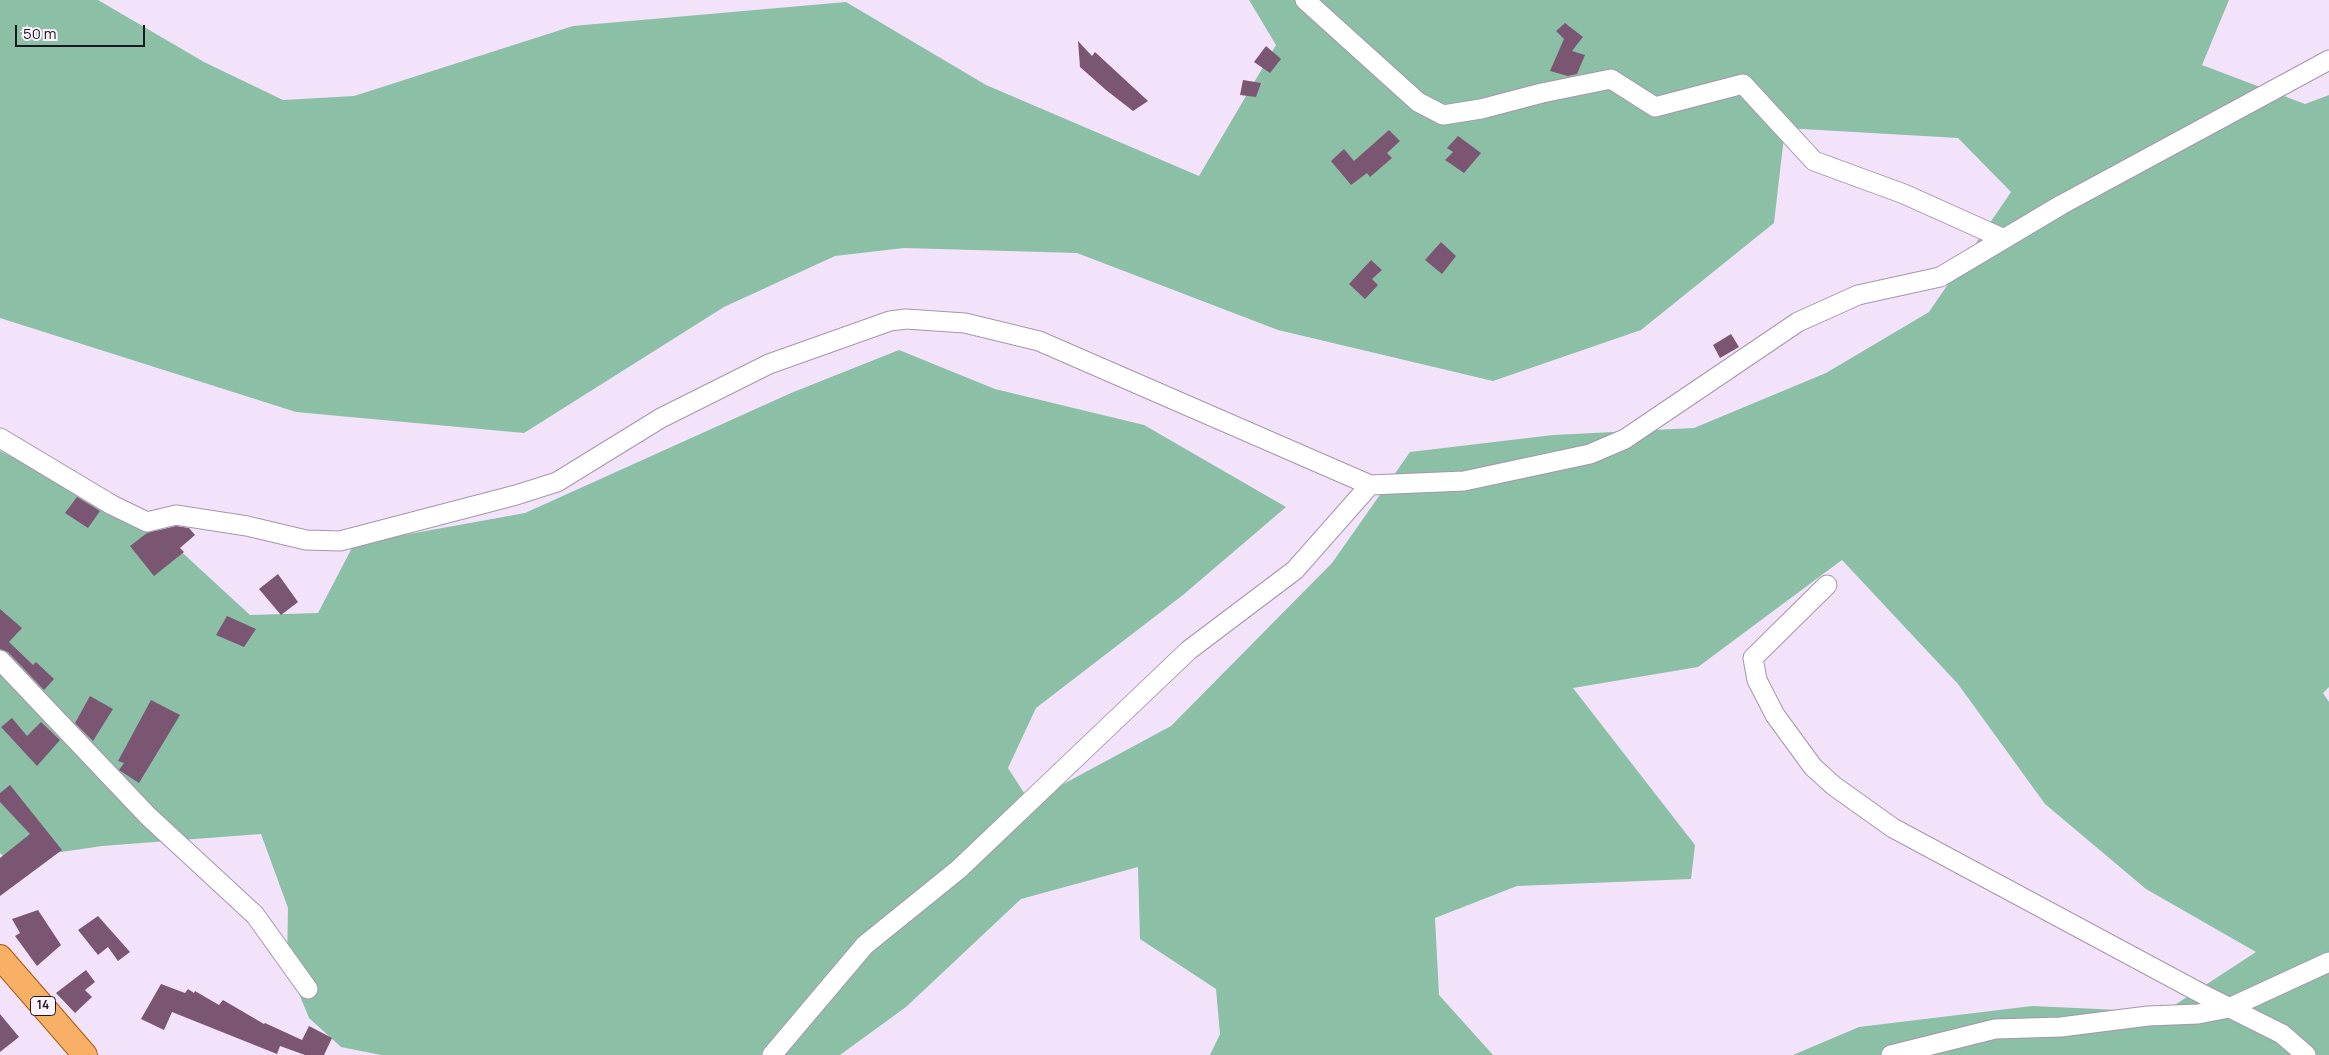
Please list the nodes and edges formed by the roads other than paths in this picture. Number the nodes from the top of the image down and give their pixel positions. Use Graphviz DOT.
graph roads {
  1 [pos="1305,0"];
  2 [pos="2329,60"];
  3 [pos="2002,238"];
  4 [pos="0,438"];
  5 [pos="1370,485"];
  6 [pos="1827,585"];
  7 [pos="0,660"];
  8 [pos="1,959"];
  9 [pos="2329,962"];
  10 [pos="308,989"];
  11 [pos="2229,1008"];
  12 [pos="78,1052"];
  13 [pos="772,1055"];
  14 [pos="1892,1055"];
  15 [pos="2306,1055"];
  1 -- 3 [label="street"];
  2 -- 3 [label="street"];
  3 -- 5 [label="street"];
  4 -- 5 [label="street"];
  5 -- 13 [label="street"];
  6 -- 11 [label="street"];
  7 -- 10 [label="street"];
  8 -- 12 [label="main road, 14"];
  9 -- 11 [label="street"];
  11 -- 14 [label="street"];
  11 -- 15 [label="street"];
}
